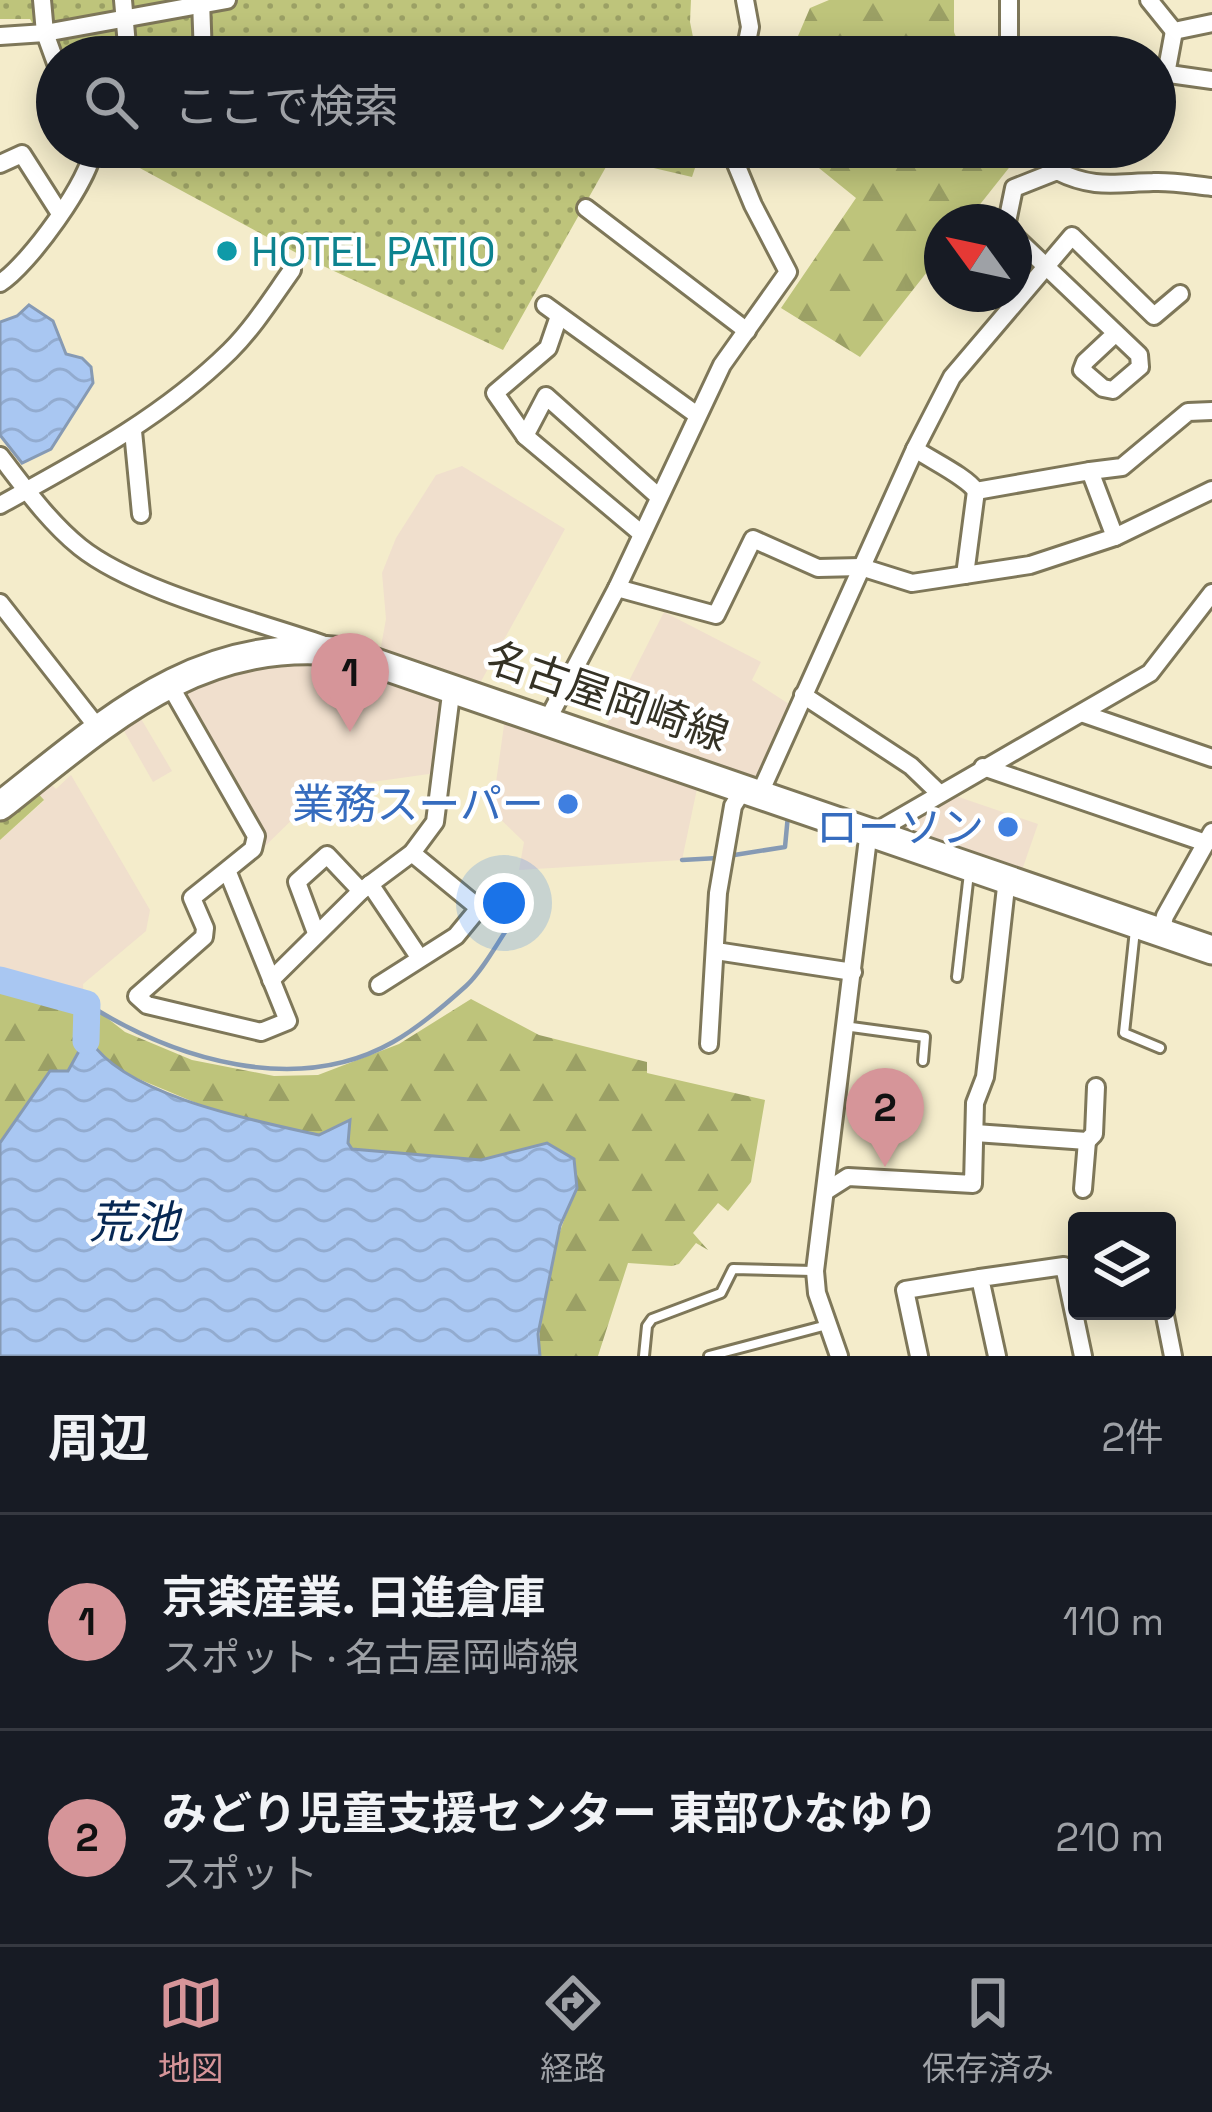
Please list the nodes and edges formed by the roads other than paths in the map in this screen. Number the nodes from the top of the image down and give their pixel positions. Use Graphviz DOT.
graph roads {
  1 [pos="42,0"];
  2 [pos="227,0"];
  3 [pos="745,0"];
  4 [pos="1009,0"];
  5 [pos="1149,0"];
  6 [pos="201,4"];
  7 [pos="124,10"];
  8 [pos="1212,23"];
  9 [pos="1174,31"];
  10 [pos="46,33"];
  11 [pos="0,36"];
  12 [pos="47,36"];
  13 [pos="202,36"];
  14 [pos="748,36"];
  15 [pos="1009,36"];
  16 [pos="1172,36"];
  17 [pos="1176,75"];
  18 [pos="1212,80"];
  19 [pos="0,164"];
  20 [pos="89,168"];
  21 [pos="737,168"];
  22 [pos="1054,168"];
  23 [pos="1057,171"];
  24 [pos="1212,187"];
  25 [pos="1009,204"];
  26 [pos="586,208"];
  27 [pos="59,212"];
  28 [pos="1032,253"];
  29 [pos="1045,265"];
  30 [pos="292,270"];
  31 [pos="0,283"];
  32 [pos="1180,295"];
  33 [pos="747,331"];
  34 [pos="1116,333"];
  35 [pos="1212,411"];
  36 [pos="697,415"];
  37 [pos="134,430"];
  38 [pos="525,436"];
  39 [pos="915,449"];
  40 [pos="0,456"];
  41 [pos="1090,471"];
  42 [pos="26,490"];
  43 [pos="1212,490"];
  44 [pos="976,491"];
  45 [pos="659,497"];
  46 [pos="0,505"];
  47 [pos="141,514"];
  48 [pos="642,534"];
  49 [pos="1115,537"];
  50 [pos="861,567"];
  51 [pos="965,574"];
  52 [pos="616,588"];
  53 [pos="1212,593"];
  54 [pos="0,603"];
  55 [pos="344,652"];
  56 [pos="168,682"];
  57 [pos="452,686"];
  58 [pos="802,695"];
  59 [pos="1084,714"];
  60 [pos="548,719"];
  61 [pos="98,728"];
  62 [pos="1211,755"];
  63 [pos="983,767"];
  64 [pos="752,790"];
  65 [pos="939,794"];
  66 [pos="0,806"];
  67 [pos="872,831"];
  68 [pos="1209,838"];
  69 [pos="412,853"];
  70 [pos="970,866"];
  71 [pos="227,869"];
  72 [pos="1007,878"];
  73 [pos="365,887"];
  74 [pos="1148,927"];
  75 [pos="316,933"];
  76 [pos="1212,950"];
  77 [pos="716,951"];
  78 [pos="419,957"];
  79 [pos="853,972"];
  80 [pos="957,977"];
  81 [pos="271,980"];
  82 [pos="379,985"];
  83 [pos="842,1025"];
  84 [pos="709,1044"];
  85 [pos="1160,1048"];
  86 [pos="923,1061"];
  87 [pos="1096,1087"];
  88 [pos="975,1133"];
  89 [pos="1087,1141"];
  90 [pos="1083,1189"];
  91 [pos="826,1191"];
  92 [pos="1068,1265"];
  93 [pos="815,1271"];
  94 [pos="980,1278"];
  95 [pos="1078,1320"];
  96 [pos="1166,1320"];
  97 [pos="828,1325"];
  98 [pos="644,1356"];
  99 [pos="709,1356"];
  100 [pos="839,1356"];
  101 [pos="920,1356"];
  102 [pos="997,1356"];
  103 [pos="1083,1356"];
  104 [pos="1173,1356"];
  1 -- 10 [label="street"];
  2 -- 6 [label="street"];
  3 -- 14 [label="street"];
  4 -- 15 [label="street"];
  5 -- 9 [label="street"];
  6 -- 7 [label="street"];
  6 -- 13 [label="street"];
  7 -- 10 [label="street"];
  8 -- 9 [label="street"];
  9 -- 16 [label="street"];
  10 -- 11 [label="street"];
  10 -- 12 [label="street"];
  17 -- 18 [label="street"];
  19 -- 27 [label="street"];
  20 -- 27 [label="street"];
  21 -- 33 [label="street"];
  22 -- 23 [label="street"];
  23 -- 24 [label="street"];
  23 -- 25 [label="street"];
  26 -- 33 [label="street"];
  27 -- 31 [label="street"];
  28 -- 29 [label="street"];
  29 -- 32 [label="street"];
  29 -- 34 [label="street"];
  29 -- 39 [label="street"];
  30 -- 37 [label="street"];
  33 -- 36 [label="street"];
  35 -- 41 [label="street"];
  36 -- 38 [label="street"];
  36 -- 45 [label="street"];
  37 -- 42 [label="street"];
  37 -- 47 [label="street"];
  38 -- 45 [label="street"];
  38 -- 48 [label="street"];
  39 -- 44 [label="street"];
  39 -- 50 [label="street"];
  40 -- 42 [label="street"];
  41 -- 44 [label="street"];
  41 -- 49 [label="street"];
  42 -- 46 [label="street"];
  42 -- 55 [label="street"];
  43 -- 49 [label="street"];
  44 -- 51 [label="street"];
  45 -- 48 [label="street"];
  48 -- 52 [label="street"];
  49 -- 51 [label="street"];
  50 -- 51 [label="street"];
  50 -- 52 [label="street"];
  50 -- 58 [label="street"];
  52 -- 60 [label="street"];
  53 -- 59 [label="street"];
  54 -- 61 [label="street"];
  55 -- 56 [label="main road, 名古屋岡崎線"];
  55 -- 57 [label="main road, 名古屋岡崎線"];
  56 -- 61 [label="main road, 名古屋岡崎線"];
  56 -- 71 [label="street"];
  57 -- 60 [label="main road, 名古屋岡崎線"];
  57 -- 69 [label="street"];
  58 -- 64 [label="street"];
  58 -- 65 [label="street"];
  59 -- 62 [label="street"];
  59 -- 63 [label="street"];
  60 -- 64 [label="main road, 名古屋岡崎線"];
  61 -- 66 [label="main road, 名古屋岡崎線"];
  63 -- 65 [label="street"];
  63 -- 68 [label="street"];
  64 -- 67 [label="main road, 名古屋岡崎線"];
  64 -- 77 [label="street"];
  65 -- 67 [label="street"];
  67 -- 70 [label="main road, 名古屋岡崎線"];
  67 -- 79 [label="street"];
  68 -- 74 [label="street"];
  69 -- 73 [label="street"];
  69 -- 78 [label="street"];
  70 -- 72 [label="main road, 名古屋岡崎線"];
  70 -- 80 [label="lane"];
  71 -- 81 [label="street"];
  71 -- 81 [label="street"];
  72 -- 74 [label="main road, 名古屋岡崎線"];
  72 -- 88 [label="street"];
  73 -- 75 [label="street"];
  73 -- 75 [label="street"];
  73 -- 78 [label="street"];
  74 -- 76 [label="main road, 名古屋岡崎線"];
  74 -- 85 [label="lane"];
  75 -- 81 [label="street"];
  77 -- 79 [label="street"];
  77 -- 84 [label="street"];
  78 -- 82 [label="street"];
  79 -- 83 [label="street"];
  83 -- 86 [label="lane"];
  83 -- 91 [label="street"];
  87 -- 89 [label="street"];
  88 -- 89 [label="street"];
  88 -- 91 [label="street"];
  89 -- 90 [label="street"];
  91 -- 93 [label="street"];
  92 -- 94 [label="street"];
  93 -- 97 [label="street"];
  93 -- 98 [label="lane"];
  94 -- 101 [label="street"];
  94 -- 102 [label="street"];
  95 -- 103 [label="street"];
  96 -- 104 [label="street"];
  97 -- 99 [label="lane"];
  97 -- 100 [label="street"];
}
